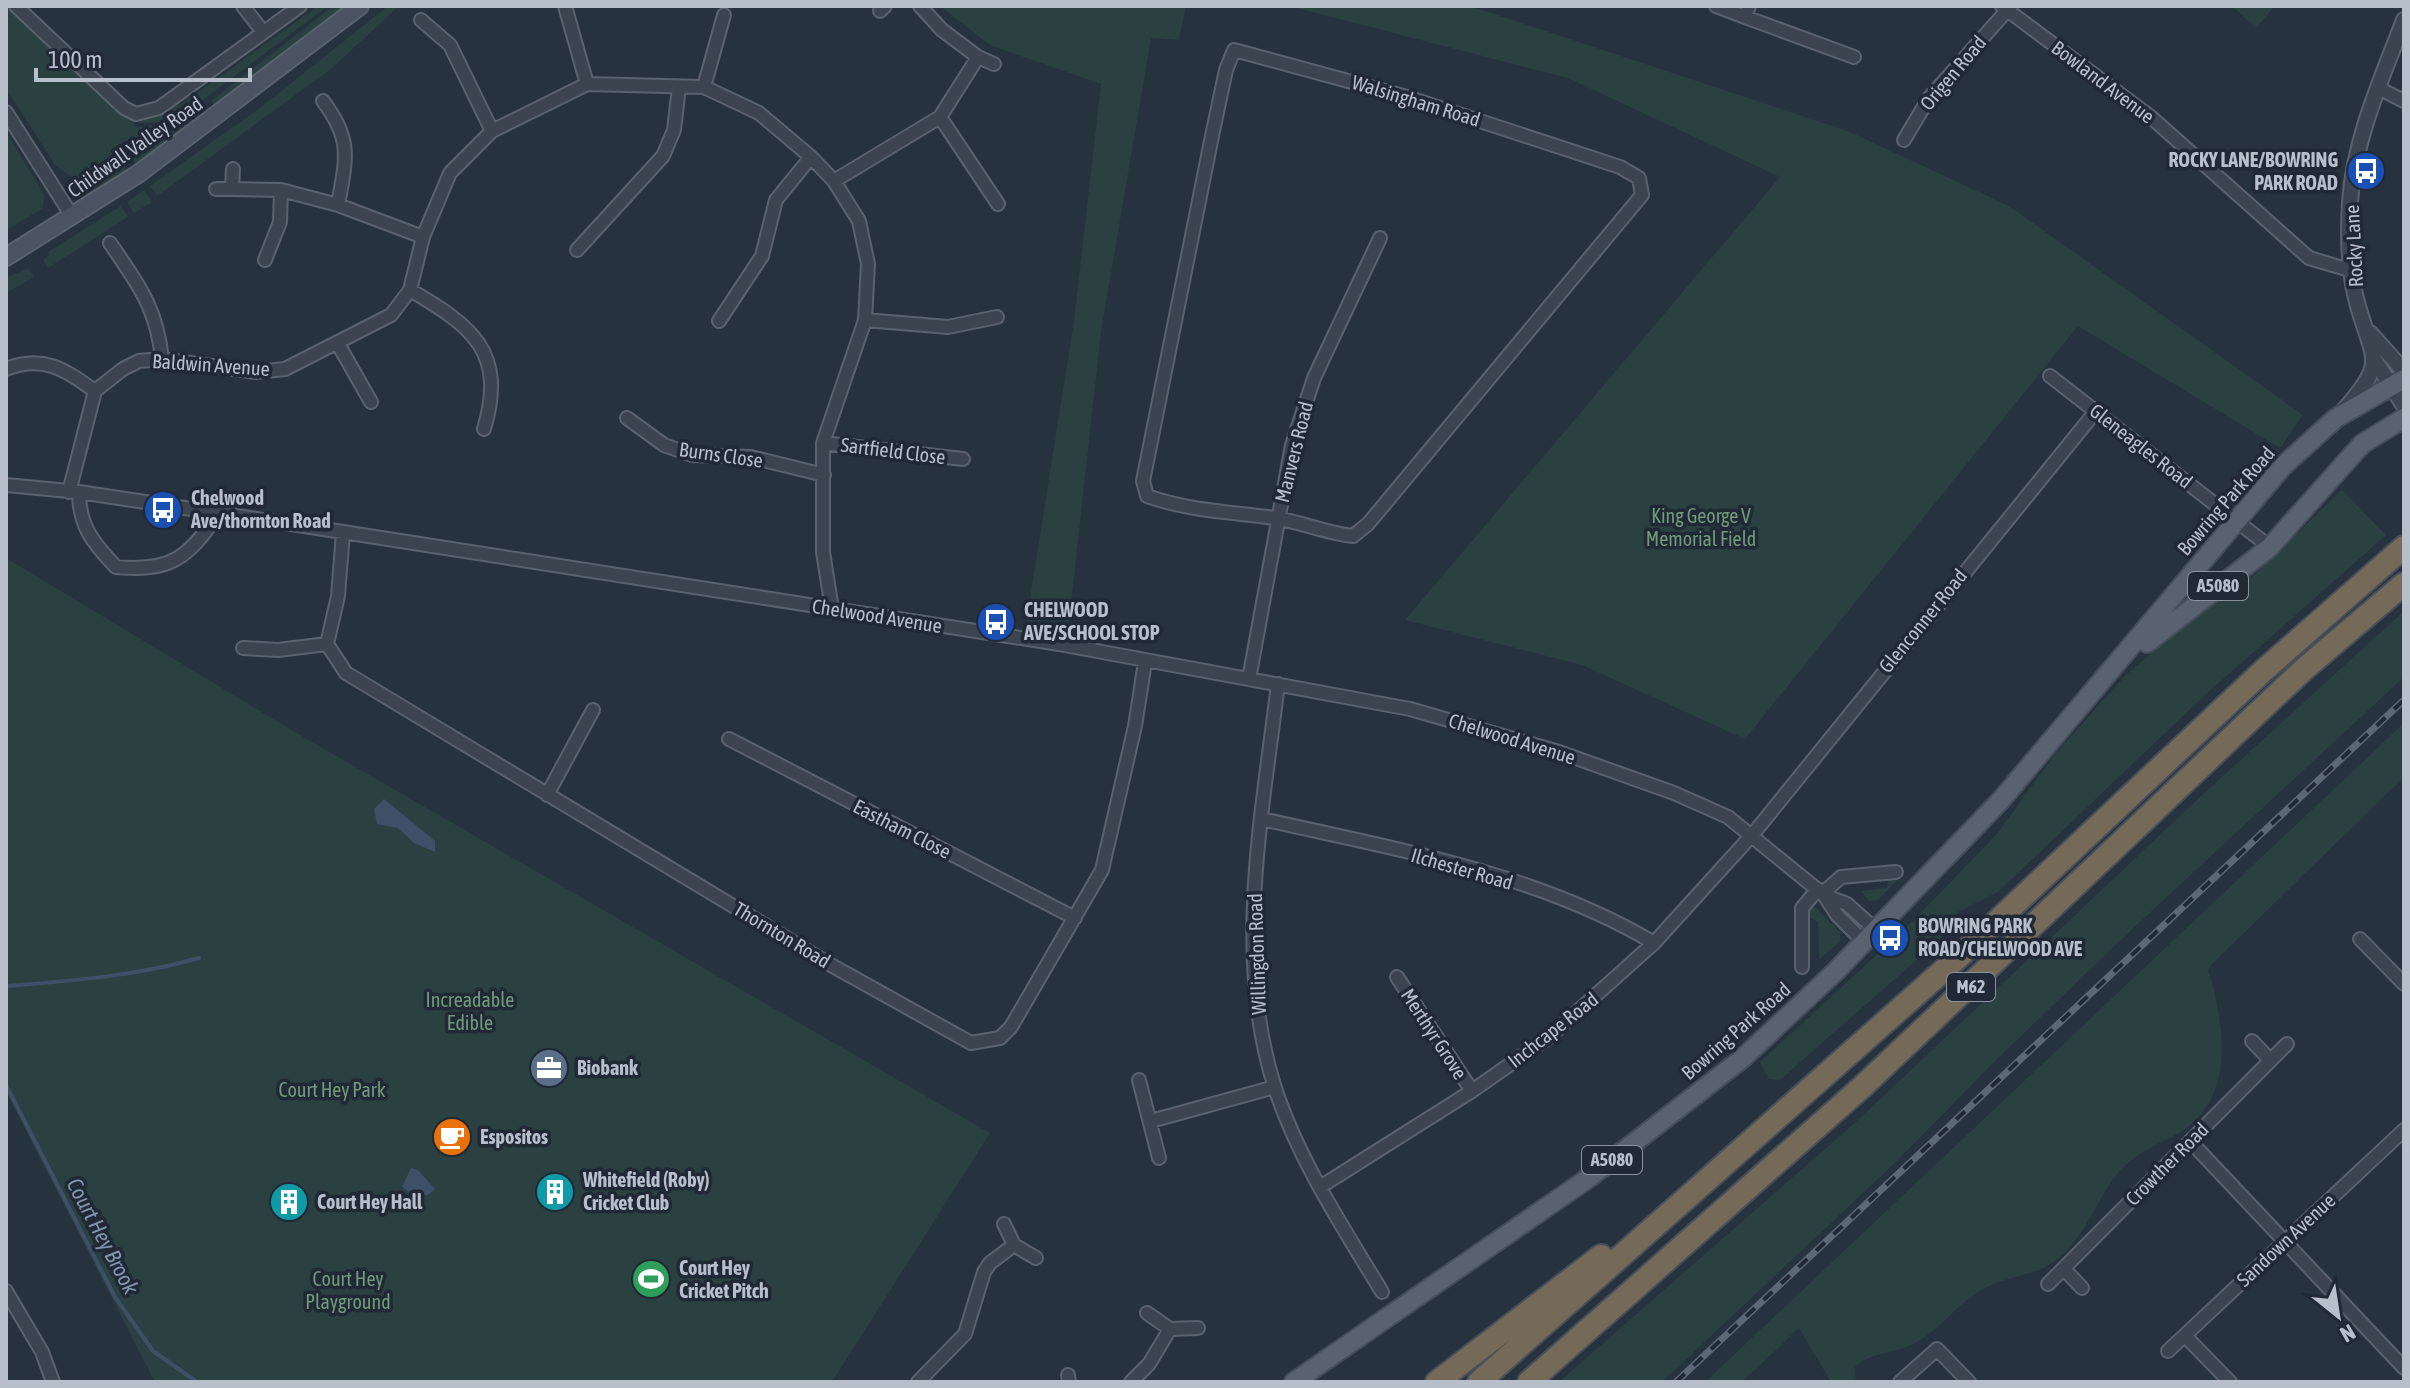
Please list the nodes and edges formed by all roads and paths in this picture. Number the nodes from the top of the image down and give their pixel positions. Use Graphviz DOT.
graph roads {
  1 [pos="16,6"];
  2 [pos="243,6"];
  3 [pos="300,6"];
  4 [pos="360,6"];
  5 [pos="565,6"];
  6 [pos="920,6"];
  7 [pos="1716,6"];
  8 [pos="2007,7"];
  9 [pos="1747,12"];
  10 [pos="724,15"];
  11 [pos="421,20"];
  12 [pos="2404,20"];
  13 [pos="263,32"];
  14 [pos="978,57"];
  15 [pos="1854,57"];
  16 [pos="994,64"];
  17 [pos="587,84"];
  18 [pos="679,87"];
  19 [pos="704,87"];
  20 [pos="2378,88"];
  21 [pos="323,101"];
  22 [pos="2404,101"];
  23 [pos="6,112"];
  24 [pos="940,117"];
  25 [pos="492,131"];
  26 [pos="1904,140"];
  27 [pos="811,157"];
  28 [pos="233,169"];
  29 [pos="834,181"];
  30 [pos="216,189"];
  31 [pos="232,189"];
  32 [pos="281,190"];
  33 [pos="998,204"];
  34 [pos="338,205"];
  35 [pos="72,216"];
  36 [pos="423,237"];
  37 [pos="1380,238"];
  38 [pos="110,243"];
  39 [pos="577,250"];
  40 [pos="6,257"];
  41 [pos="265,260"];
  42 [pos="2353,271"];
  43 [pos="410,290"];
  44 [pos="997,317"];
  45 [pos="865,320"];
  46 [pos="719,321"];
  47 [pos="2370,333"];
  48 [pos="338,344"];
  49 [pos="162,359"];
  50 [pos="2374,359"];
  51 [pos="6,369"];
  52 [pos="2050,376"];
  53 [pos="2400,379"];
  54 [pos="95,391"];
  55 [pos="371,402"];
  56 [pos="2404,406"];
  57 [pos="2096,411"];
  58 [pos="627,418"];
  59 [pos="2336,418"];
  60 [pos="2404,418"];
  61 [pos="484,429"];
  62 [pos="823,443"];
  63 [pos="963,459"];
  64 [pos="824,475"];
  65 [pos="6,485"];
  66 [pos="74,492"];
  67 [pos="217,515"];
  68 [pos="1278,519"];
  69 [pos="2237,520"];
  70 [pos="343,532"];
  71 [pos="2270,547"];
  72 [pos="2397,552"];
  73 [pos="2404,584"];
  74 [pos="832,609"];
  75 [pos="327,644"];
  76 [pos="243,648"];
  77 [pos="1145,662"];
  78 [pos="1249,679"];
  79 [pos="2105,679"];
  80 [pos="1278,684"];
  81 [pos="593,710"];
  82 [pos="729,739"];
  83 [pos="547,795"];
  84 [pos="1262,819"];
  85 [pos="1753,834"];
  86 [pos="1896,872"];
  87 [pos="1822,892"];
  88 [pos="1075,918"];
  89 [pos="1870,936"];
  90 [pos="2360,939"];
  91 [pos="1654,943"];
  92 [pos="1802,967"];
  93 [pos="1397,977"];
  94 [pos="2404,984"];
  95 [pos="2252,1041"];
  96 [pos="2287,1044"];
  97 [pos="2270,1060"];
  98 [pos="1139,1080"];
  99 [pos="1275,1087"];
  100 [pos="1472,1091"];
  101 [pos="1151,1121"];
  102 [pos="1764,1131"];
  103 [pos="2401,1137"];
  104 [pos="2190,1141"];
  105 [pos="1159,1158"];
  106 [pos="1320,1187"];
  107 [pos="1004,1224"];
  108 [pos="2284,1243"];
  109 [pos="1014,1245"];
  110 [pos="1036,1258"];
  111 [pos="2064,1269"];
  112 [pos="2048,1284"];
  113 [pos="2082,1288"];
  114 [pos="6,1291"];
  115 [pos="1382,1292"];
  116 [pos="1147,1313"];
  117 [pos="1198,1328"];
  118 [pos="1170,1329"];
  119 [pos="2185,1336"];
  120 [pos="2168,1351"];
  121 [pos="2404,1368"];
  122 [pos="53,1382"];
  123 [pos="918,1382"];
  124 [pos="1131,1382"];
  125 [pos="1294,1382"];
  126 [pos="1437,1382"];
  127 [pos="1479,1382"];
  128 [pos="1529,1382"];
  129 [pos="1900,1382"];
  130 [pos="1969,1382"];
  131 [pos="2230,1382"];
  1 -- 13 [label="street"];
  2 -- 13 [label="street"];
  3 -- 13 [label="street"];
  4 -- 35 [label="main road, Childwall Valley Road"];
  5 -- 17 [label="street"];
  6 -- 14 [label="street"];
  7 -- 9 [label="street"];
  8 -- 26 [label="street, Origen Road"];
  8 -- 42 [label="street, Bowland Avenue"];
  9 -- 15 [label="street"];
  10 -- 19 [label="street"];
  11 -- 25 [label="street"];
  12 -- 20 [label="street, Rocky Lane"];
  14 -- 16 [label="street"];
  14 -- 24 [label="street"];
  17 -- 18 [label="street, Baldwin Avenue"];
  17 -- 25 [label="street, Baldwin Avenue"];
  18 -- 19 [label="street, Baldwin Avenue"];
  18 -- 39 [label="street"];
  19 -- 27 [label="street, Baldwin Avenue"];
  20 -- 22 [label="street"];
  20 -- 42 [label="street, Rocky Lane"];
  21 -- 34 [label="street"];
  23 -- 35 [label="street"];
  24 -- 29 [label="street"];
  24 -- 33 [label="street"];
  25 -- 36 [label="street, Baldwin Avenue"];
  27 -- 29 [label="street, Baldwin Avenue"];
  27 -- 46 [label="street"];
  28 -- 31 [label="street"];
  29 -- 45 [label="street, Baldwin Avenue"];
  30 -- 31 [label="street"];
  31 -- 32 [label="street"];
  32 -- 34 [label="street"];
  32 -- 41 [label="street"];
  34 -- 36 [label="street"];
  35 -- 40 [label="main road, Childwall Valley Road"];
  36 -- 43 [label="street, Baldwin Avenue"];
  37 -- 68 [label="street, Manvers Road"];
  38 -- 49 [label="street"];
  42 -- 47 [label="street, Rocky Lane"];
  43 -- 48 [label="street, Baldwin Avenue"];
  43 -- 61 [label="street"];
  44 -- 45 [label="street"];
  45 -- 62 [label="street, Baldwin Avenue"];
  47 -- 50 [label="street"];
  47 -- 53 [label="street"];
  48 -- 49 [label="street, Baldwin Avenue"];
  48 -- 55 [label="street"];
  49 -- 54 [label="street, Baldwin Avenue"];
  50 -- 53 [label="street"];
  50 -- 59 [label="street"];
  51 -- 54 [label="street"];
  52 -- 57 [label="street, Gleneagles Road"];
  53 -- 56 [label="street"];
  53 -- 59 [label="main road, Bowring Park Road / A5080"];
  54 -- 66 [label="street"];
  57 -- 69 [label="street, Gleneagles Road"];
  57 -- 85 [label="street, Glenconner Road"];
  58 -- 64 [label="street, Burns Close"];
  59 -- 69 [label="main road, Bowring Park Road / A5080"];
  60 -- 71 [label="main road, Bowring Park Road / A5080"];
  62 -- 63 [label="street, Sartfield Close"];
  62 -- 64 [label="street, Baldwin Avenue"];
  64 -- 74 [label="street, Baldwin Avenue"];
  65 -- 66 [label="street, Chelwood Avenue"];
  66 -- 67 [label="street, Chelwood Avenue"];
  66 -- 67 [label="street"];
  67 -- 70 [label="street, Chelwood Avenue"];
  68 -- 68 [label="street, Walsingham Road"];
  68 -- 78 [label="street, Manvers Road"];
  69 -- 71 [label="street, Gleneagles Road"];
  69 -- 79 [label="main road, Bowring Park Road / A5080"];
  70 -- 74 [label="street, Chelwood Avenue"];
  70 -- 75 [label="street"];
  71 -- 79 [label="main road, Bowring Park Road / A5080"];
  72 -- 102 [label="highway, M62"];
  73 -- 128 [label="highway, M62"];
  74 -- 77 [label="street, Chelwood Avenue"];
  75 -- 76 [label="street"];
  75 -- 83 [label="street, Thornton Road"];
  77 -- 78 [label="street, Chelwood Avenue"];
  77 -- 88 [label="street, Thornton Road"];
  78 -- 80 [label="street, Chelwood Avenue"];
  79 -- 89 [label="main road, Bowring Park Road / A5080"];
  80 -- 84 [label="street, Willingdon Road"];
  80 -- 85 [label="street, Chelwood Avenue"];
  81 -- 83 [label="street"];
  82 -- 88 [label="street, Eastham Close"];
  83 -- 88 [label="street, Thornton Road"];
  84 -- 91 [label="street, Ilchester Road"];
  84 -- 99 [label="street, Willingdon Road"];
  85 -- 87 [label="street, Chelwood Avenue"];
  85 -- 91 [label="street, Inchcape Road"];
  86 -- 87 [label="street"];
  87 -- 89 [label="street, Chelwood Avenue"];
  87 -- 92 [label="street"];
  89 -- 125 [label="main road, Bowring Park Road / A5080"];
  90 -- 94 [label="street"];
  91 -- 100 [label="street, Inchcape Road"];
  93 -- 100 [label="street, Merthyr Grove"];
  95 -- 97 [label="street"];
  96 -- 97 [label="street, Crowther Road"];
  97 -- 104 [label="street, Crowther Road"];
  98 -- 101 [label="street"];
  99 -- 101 [label="street"];
  99 -- 106 [label="street, Willingdon Road"];
  100 -- 106 [label="street, Inchcape Road"];
  101 -- 105 [label="street"];
  102 -- 126 [label="highway"];
  102 -- 127 [label="highway, M62"];
  103 -- 108 [label="street, Sandown Avenue"];
  104 -- 108 [label="street"];
  104 -- 111 [label="street, Crowther Road"];
  106 -- 115 [label="street, Willingdon Road"];
  107 -- 109 [label="street"];
  108 -- 119 [label="street, Sandown Avenue"];
  108 -- 121 [label="street"];
  109 -- 110 [label="street"];
  109 -- 123 [label="street"];
  111 -- 112 [label="street, Crowther Road"];
  111 -- 113 [label="street"];
  114 -- 122 [label="street"];
  116 -- 118 [label="street"];
  117 -- 118 [label="street"];
  118 -- 124 [label="street"];
  119 -- 120 [label="street, Sandown Avenue"];
  119 -- 131 [label="street"];
  129 -- 130 [label="street"];
}
